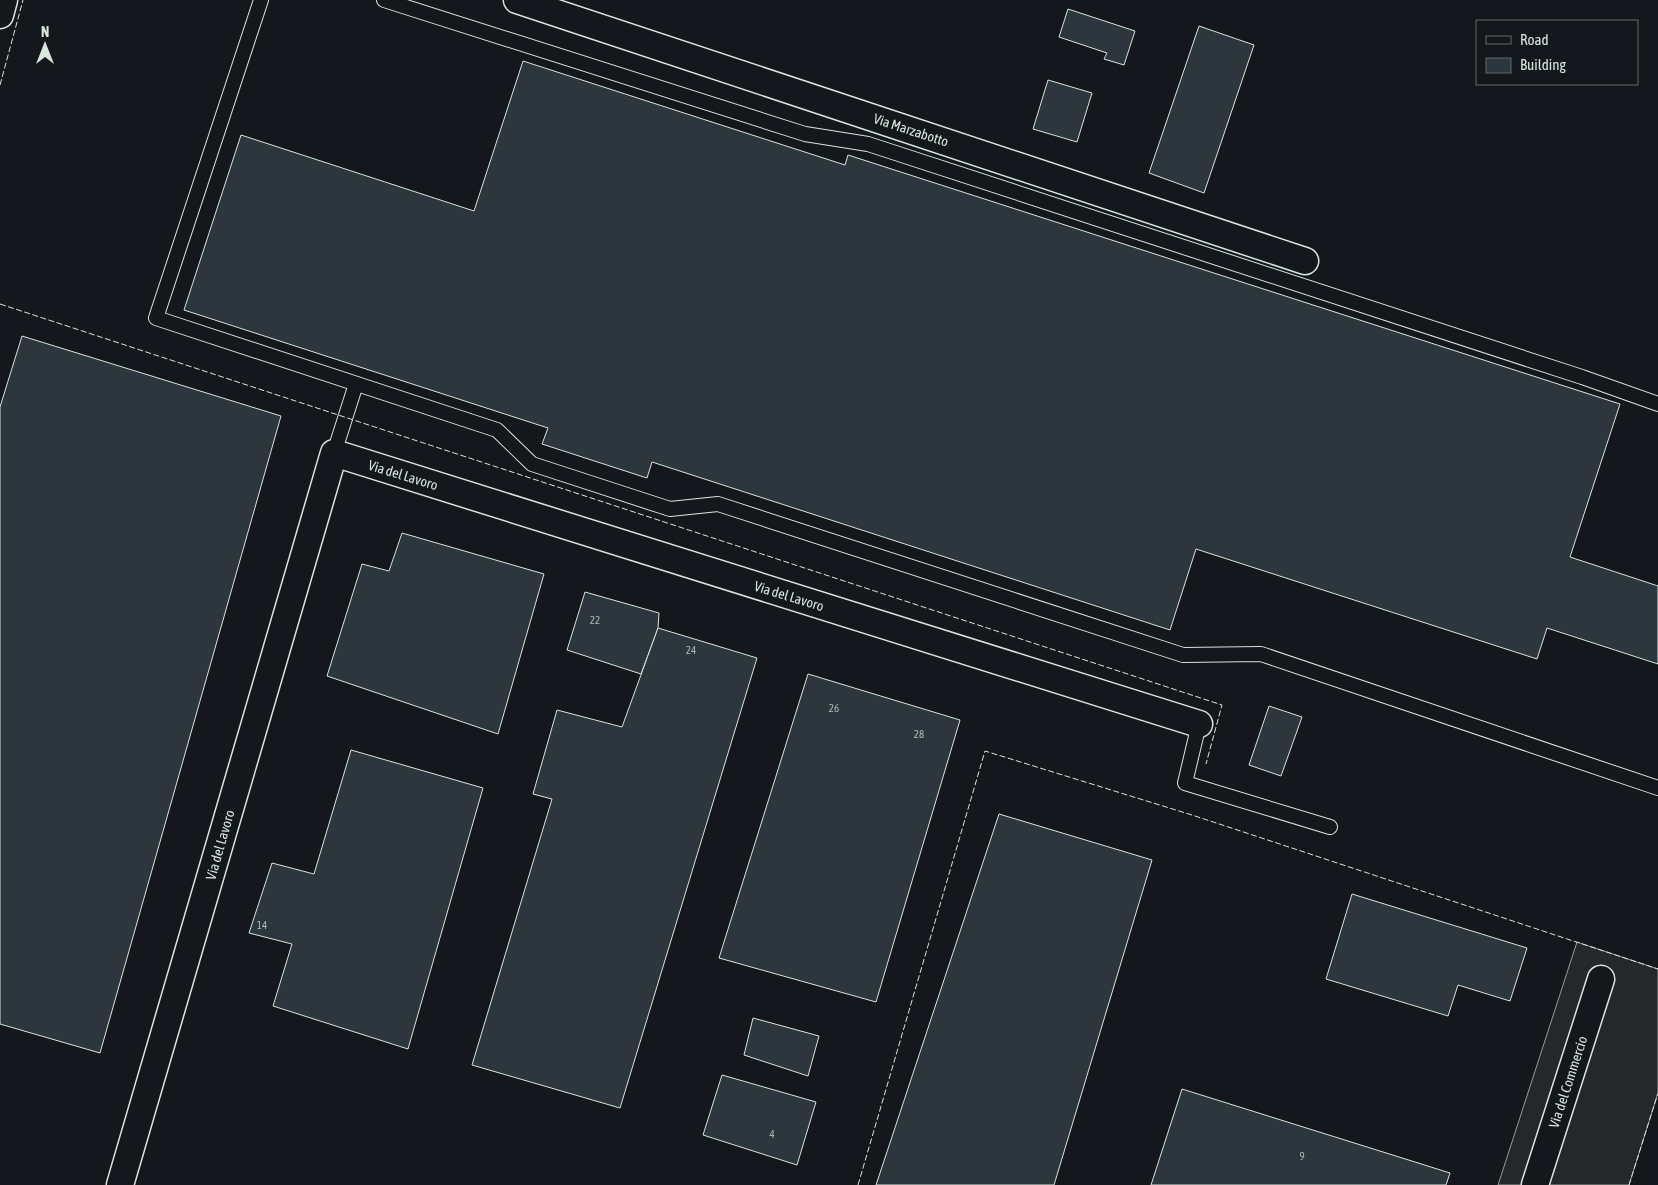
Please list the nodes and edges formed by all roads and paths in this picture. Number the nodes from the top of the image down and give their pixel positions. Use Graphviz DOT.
graph roads {
  1 [pos="4,0"];
  2 [pos="261,0"];
  3 [pos="384,0"];
  4 [pos="517,0"];
  5 [pos="0,14"];
  6 [pos="1305,261"];
  7 [pos="356,384"];
  8 [pos="1658,404"];
  9 [pos="334,453"];
  10 [pos="1199,724"];
  11 [pos="1658,788"];
  12 [pos="1330,827"];
  13 [pos="1601,979"];
  14 [pos="120,1185"];
  15 [pos="1535,1185"];
  1 -- 5 [label="street"];
  2 -- 7 [label="lane"];
  3 -- 8 [label="lane"];
  4 -- 6 [label="street, Via Marzabotto"];
  7 -- 9 [label="lane"];
  7 -- 11 [label="lane"];
  9 -- 10 [label="street, Via del Lavoro"];
  9 -- 14 [label="street, Via del Lavoro"];
  10 -- 12 [label="lane"];
  13 -- 15 [label="street, Via del Commercio"];
}
